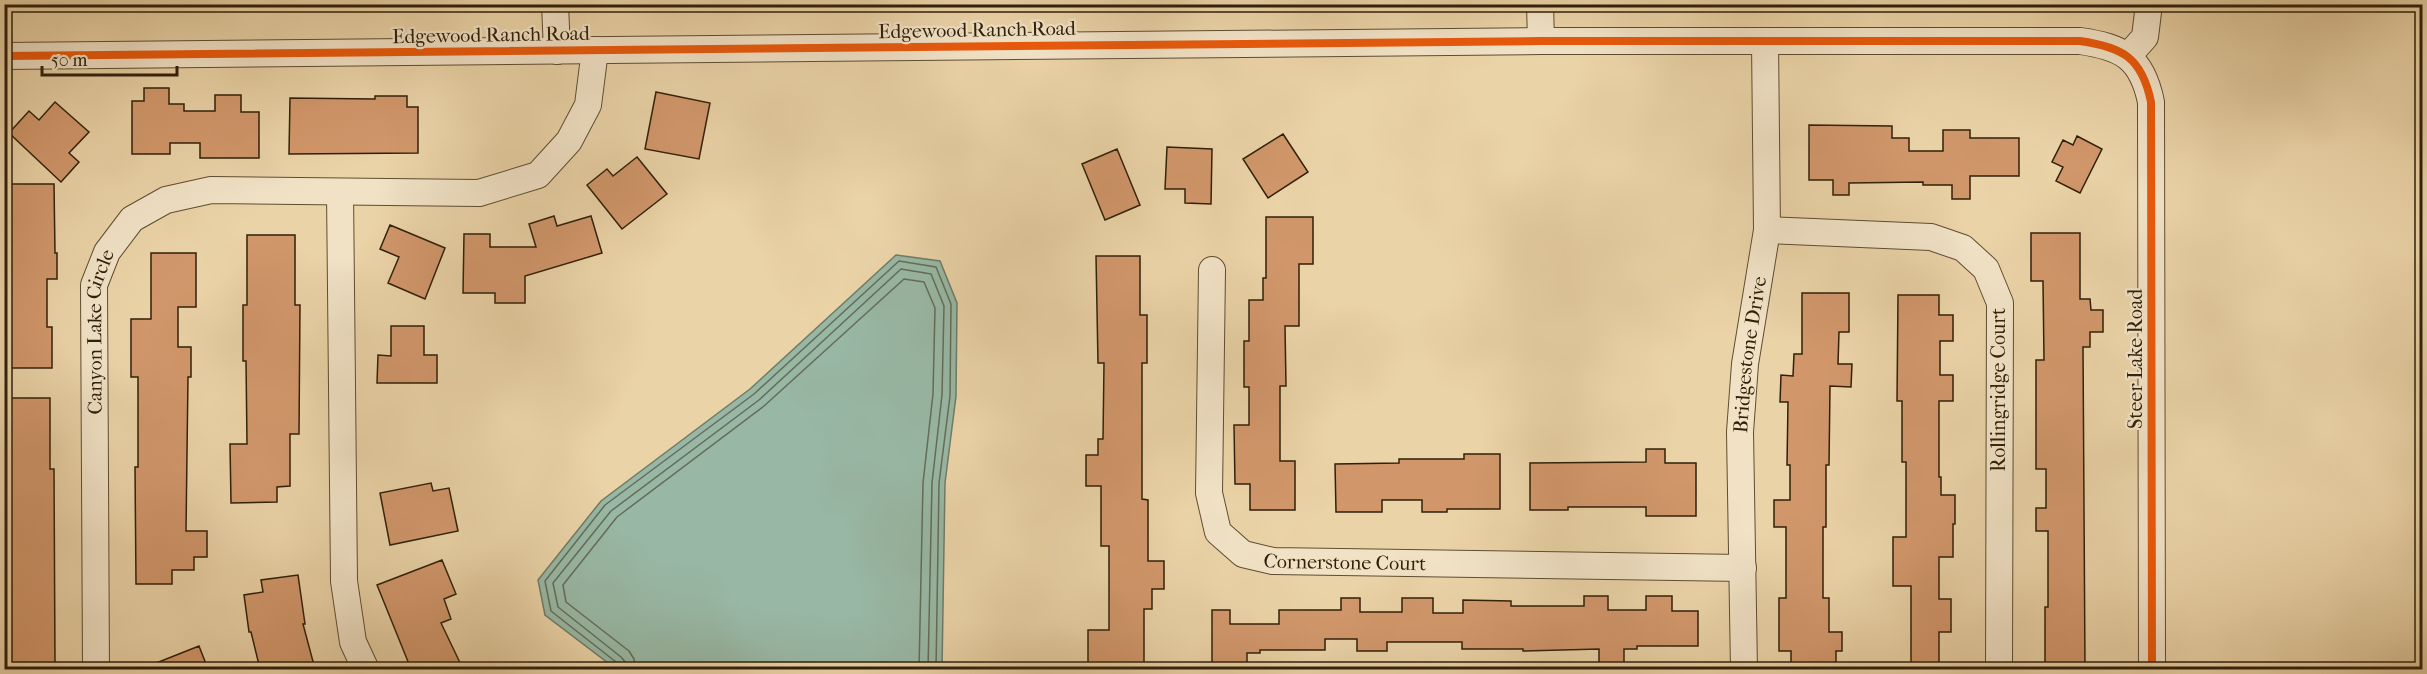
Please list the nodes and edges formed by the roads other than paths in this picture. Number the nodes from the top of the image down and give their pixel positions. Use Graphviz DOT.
graph roads {
  1 [pos="555,4"];
  2 [pos="1540,4"];
  3 [pos="2149,4"];
  4 [pos="1541,41"];
  5 [pos="1765,41"];
  6 [pos="595,50"];
  7 [pos="557,51"];
  8 [pos="4,56"];
  9 [pos="2128,56"];
  10 [pos="340,192"];
  11 [pos="1767,230"];
  12 [pos="1212,270"];
  13 [pos="1743,568"];
  14 [pos="96,669"];
  15 [pos="366,669"];
  16 [pos="1744,669"];
  17 [pos="1999,669"];
  18 [pos="2152,669"];
  1 -- 7 [label="street"];
  2 -- 4 [label="street"];
  3 -- 9 [label="street"];
  4 -- 5 [label="street, Edgewood Ranch Road"];
  4 -- 6 [label="street, Edgewood Ranch Road"];
  5 -- 9 [label="street, Edgewood Ranch Road"];
  5 -- 11 [label="street, Bridgestone Drive"];
  6 -- 7 [label="street, Edgewood Ranch Road"];
  6 -- 10 [label="street, Canyon Lake Circle"];
  7 -- 8 [label="street, Edgewood Ranch Road"];
  9 -- 18 [label="street, Steer Lake Road"];
  10 -- 14 [label="street, Canyon Lake Circle"];
  10 -- 15 [label="street"];
  11 -- 13 [label="street, Bridgestone Drive"];
  11 -- 17 [label="street, Rollingridge Court"];
  12 -- 13 [label="street, Cornerstone Court"];
  13 -- 16 [label="street, Bridgestone Drive"];
}
